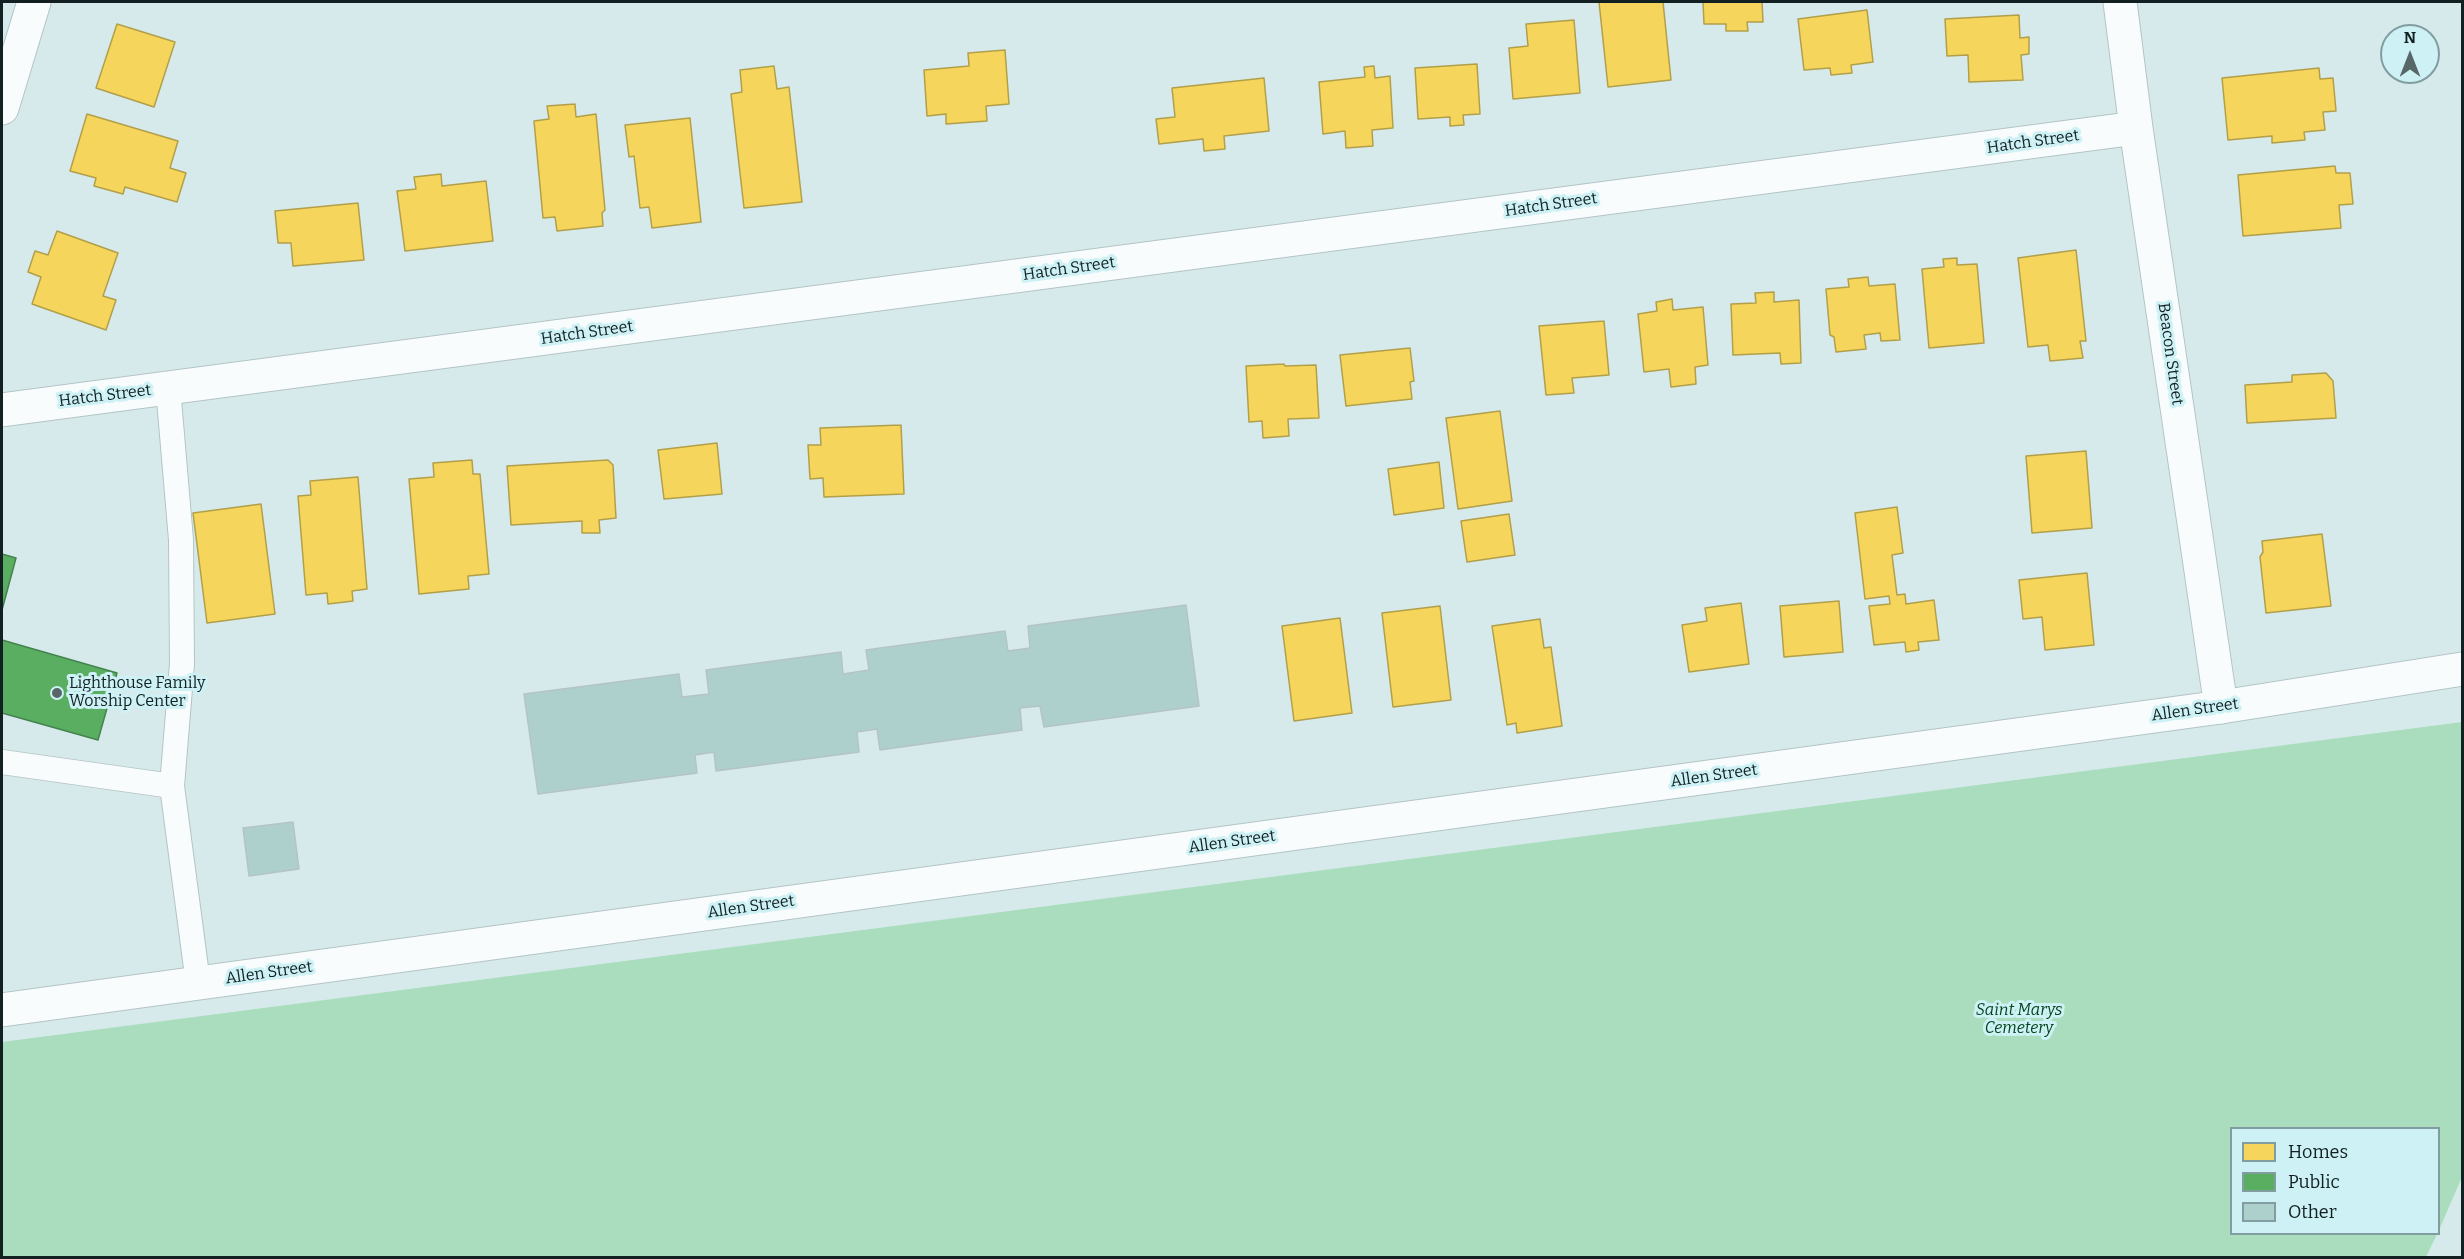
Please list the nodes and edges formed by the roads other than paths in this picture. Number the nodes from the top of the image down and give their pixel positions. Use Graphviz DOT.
graph roads {
  1 [pos="34,2"];
  2 [pos="2120,2"];
  3 [pos="2,108"];
  4 [pos="2136,128"];
  5 [pos="168,388"];
  6 [pos="2,410"];
  7 [pos="2463,669"];
  8 [pos="2221,707"];
  9 [pos="2,762"];
  10 [pos="172,786"];
  11 [pos="198,983"];
  12 [pos="2,1010"];
  1 -- 3 [label="street"];
  2 -- 4 [label="street, Beacon Street"];
  4 -- 5 [label="street, Hatch Street"];
  4 -- 8 [label="street, Beacon Street"];
  5 -- 6 [label="street, Hatch Street"];
  5 -- 10 [label="lane"];
  7 -- 8 [label="street, Allen Street"];
  8 -- 11 [label="street, Allen Street"];
  9 -- 10 [label="lane"];
  10 -- 11 [label="lane"];
  11 -- 12 [label="street, Allen Street"];
}
